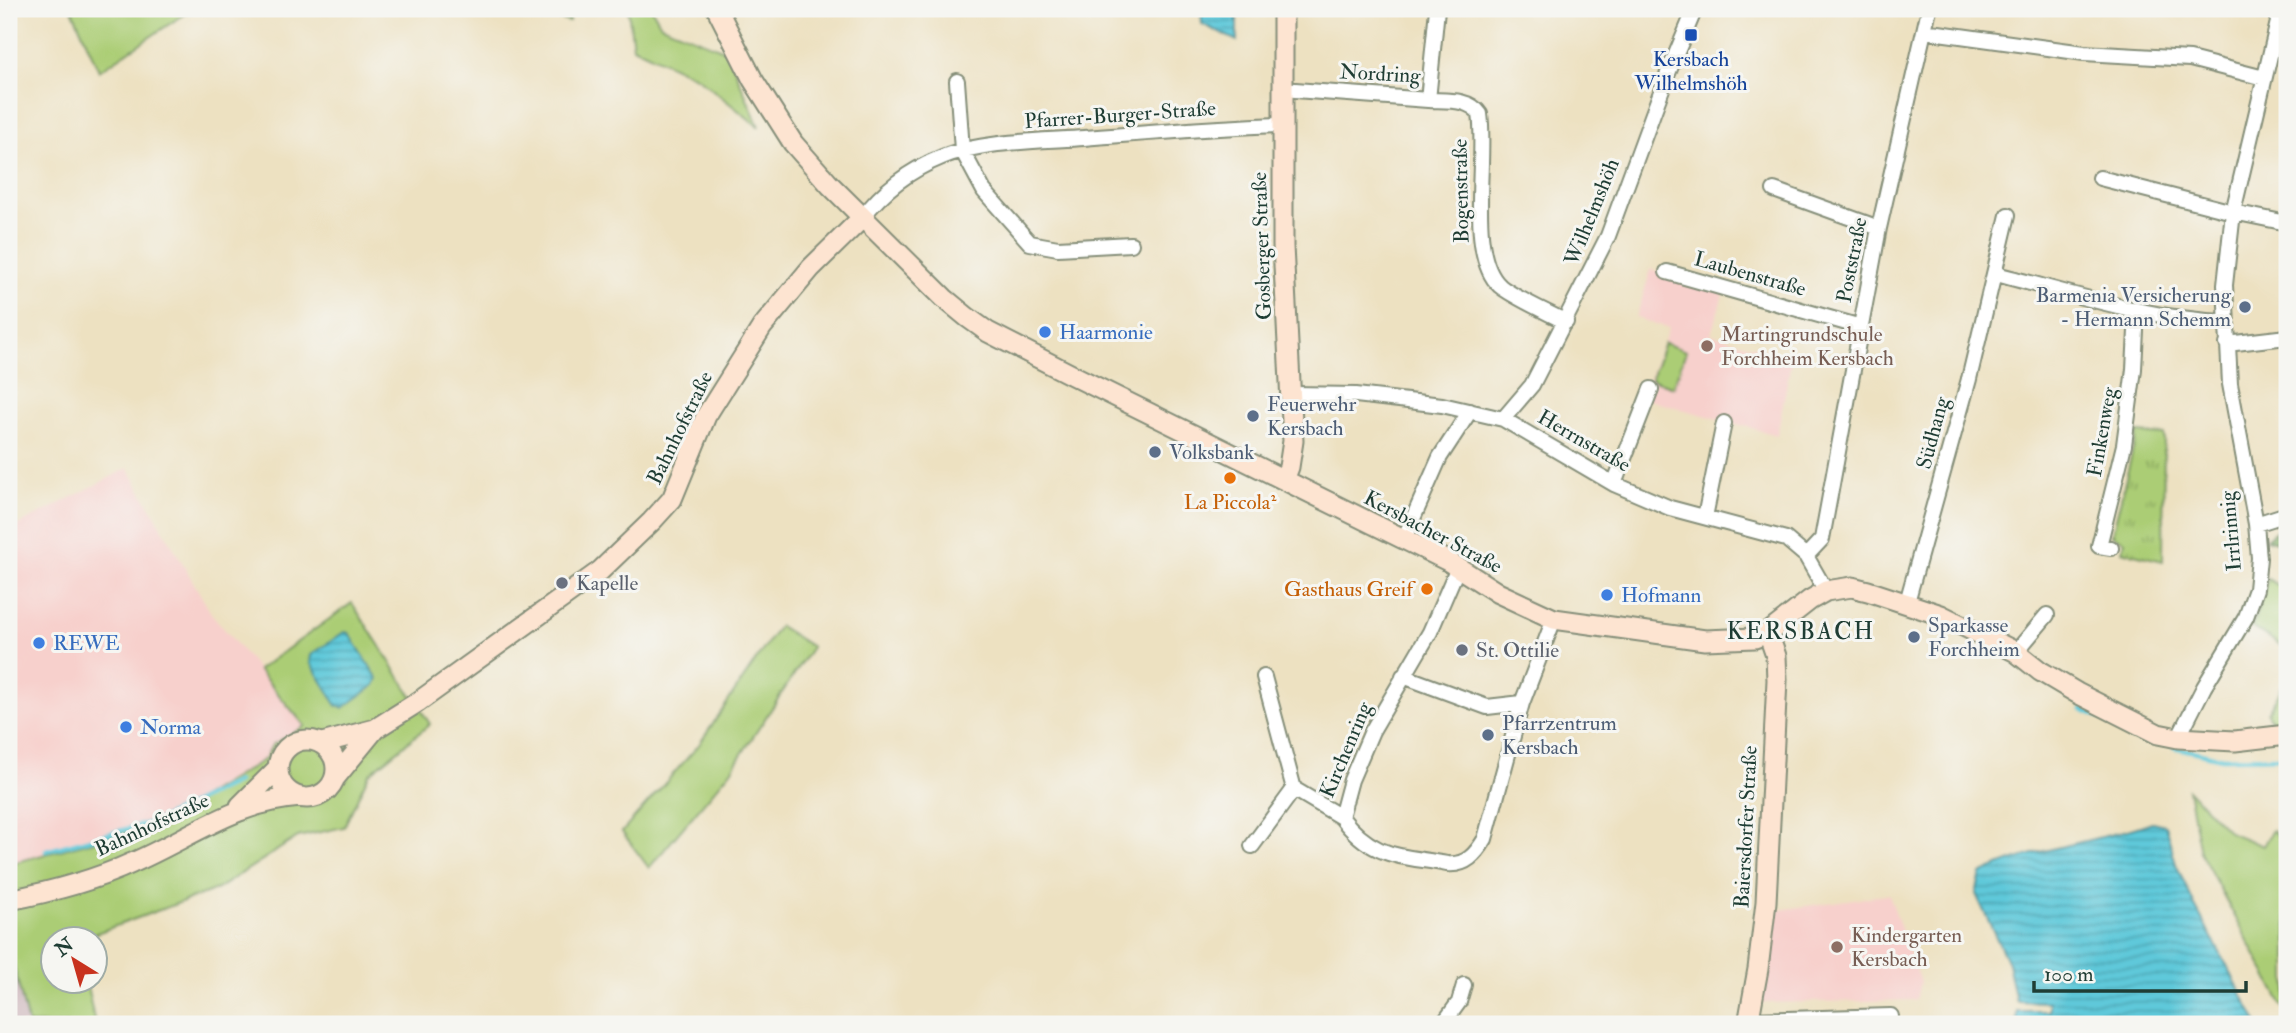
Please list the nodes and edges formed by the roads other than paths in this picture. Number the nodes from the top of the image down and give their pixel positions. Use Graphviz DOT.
graph roads {
  1 [pos="717,9"];
  2 [pos="1283,9"];
  3 [pos="1437,9"];
  4 [pos="1695,9"];
  5 [pos="1929,9"];
  6 [pos="2281,9"];
  7 [pos="1924,31"];
  8 [pos="2264,78"];
  9 [pos="957,81"];
  10 [pos="1282,89"];
  11 [pos="1428,100"];
  12 [pos="1281,125"];
  13 [pos="962,150"];
  14 [pos="2100,178"];
  15 [pos="1774,190"];
  16 [pos="2233,212"];
  17 [pos="2008,215"];
  18 [pos="2287,223"];
  19 [pos="868,224"];
  20 [pos="1879,228"];
  21 [pos="1131,244"];
  22 [pos="1667,272"];
  23 [pos="1996,274"];
  24 [pos="2137,311"];
  25 [pos="1566,322"];
  26 [pos="2225,322"];
  27 [pos="1861,327"];
  28 [pos="2287,337"];
  29 [pos="2227,344"];
  30 [pos="1651,390"];
  31 [pos="1292,394"];
  32 [pos="1470,411"];
  33 [pos="1503,419"];
  34 [pos="1724,423"];
  35 [pos="1284,480"];
  36 [pos="1614,484"];
  37 [pos="2287,514"];
  38 [pos="1705,517"];
  39 [pos="2256,524"];
  40 [pos="1404,539"];
  41 [pos="2111,548"];
  42 [pos="1806,556"];
  43 [pos="1458,567"];
  44 [pos="1826,591"];
  45 [pos="1908,602"];
  46 [pos="2047,615"];
  47 [pos="1554,620"];
  48 [pos="1768,633"];
  49 [pos="2016,652"];
  50 [pos="1403,676"];
  51 [pos="1264,677"];
  52 [pos="1522,703"];
  53 [pos="375,729"];
  54 [pos="2287,735"];
  55 [pos="2178,738"];
  56 [pos="322,743"];
  57 [pos="278,768"];
  58 [pos="335,778"];
  59 [pos="1294,789"];
  60 [pos="301,797"];
  61 [pos="234,812"];
  62 [pos="1341,817"];
  63 [pos="1252,846"];
  64 [pos="9,900"];
  65 [pos="1464,985"];
  66 [pos="1749,1022"];
  67 [pos="1443,1024"];
  68 [pos="1888,1024"];
  1 -- 19 [label="street, Kersbacher Straße"];
  2 -- 10 [label="street, Gosberger Straße"];
  3 -- 11 [label="street, Nordring"];
  4 -- 25 [label="street, Wilhelmshöh"];
  5 -- 7 [label="street, Poststraße"];
  6 -- 8 [label="street, Irrlrinnig"];
  7 -- 8 [label="street"];
  7 -- 20 [label="street, Poststraße"];
  8 -- 16 [label="street, Irrlrinnig"];
  9 -- 13 [label="street"];
  10 -- 11 [label="street, Nordring"];
  10 -- 12 [label="street, Gosberger Straße"];
  11 -- 25 [label="street, Bogenstraße"];
  12 -- 13 [label="street, Pfarrer-Burger-Straße"];
  12 -- 31 [label="street, Gosberger Straße"];
  13 -- 19 [label="street, Pfarrer-Burger-Straße"];
  13 -- 21 [label="street"];
  14 -- 16 [label="street"];
  15 -- 20 [label="street"];
  16 -- 18 [label="street"];
  16 -- 26 [label="street, Irrlrinnig"];
  17 -- 23 [label="street, Südhang"];
  19 -- 35 [label="street, Kersbacher Straße"];
  19 -- 53 [label="street, Bahnhofstraße"];
  20 -- 27 [label="street, Poststraße"];
  22 -- 27 [label="street, Laubenstraße"];
  23 -- 24 [label="street"];
  23 -- 45 [label="street, Südhang"];
  24 -- 26 [label="street"];
  24 -- 41 [label="street, Finkenweg"];
  25 -- 33 [label="street, Wilhelmshöh"];
  26 -- 29 [label="street, Irrlrinnig"];
  27 -- 42 [label="street, Poststraße"];
  28 -- 29 [label="street"];
  29 -- 39 [label="street, Irrlrinnig"];
  30 -- 36 [label="street"];
  31 -- 32 [label="street, Herrnstraße"];
  31 -- 35 [label="street, Gosberger Straße"];
  32 -- 33 [label="street, Herrnstraße"];
  32 -- 40 [label="street"];
  33 -- 36 [label="street, Herrnstraße"];
  34 -- 38 [label="street"];
  35 -- 40 [label="street, Kersbacher Straße"];
  36 -- 38 [label="street, Herrnstraße"];
  37 -- 39 [label="street"];
  38 -- 42 [label="street, Herrnstraße"];
  39 -- 55 [label="street, Irrlrinnig"];
  40 -- 43 [label="street, Kersbacher Straße"];
  42 -- 44 [label="street, Herrnstraße"];
  43 -- 47 [label="street, Kersbacher Straße"];
  43 -- 50 [label="street, Kirchenring"];
  44 -- 45 [label="street"];
  44 -- 48 [label="street, Kersbacher Straße"];
  45 -- 49 [label="street"];
  46 -- 49 [label="street"];
  47 -- 48 [label="street, Kersbacher Straße"];
  47 -- 52 [label="street, Kirchenring"];
  48 -- 66 [label="street, Baiersdorfer Straße"];
  49 -- 55 [label="street"];
  50 -- 52 [label="street"];
  50 -- 62 [label="street, Kirchenring"];
  51 -- 59 [label="street"];
  52 -- 62 [label="street, Kirchenring"];
  53 -- 56 [label="street"];
  53 -- 58 [label="street"];
  54 -- 55 [label="street"];
  56 -- 57 [label="street"];
  56 -- 58 [label="street"];
  57 -- 60 [label="street"];
  57 -- 61 [label="street"];
  58 -- 60 [label="street"];
  59 -- 62 [label="street"];
  59 -- 63 [label="street"];
  60 -- 61 [label="street"];
  61 -- 64 [label="street, Bahnhofstraße"];
  65 -- 67 [label="street"];
  66 -- 68 [label="street"];
}
